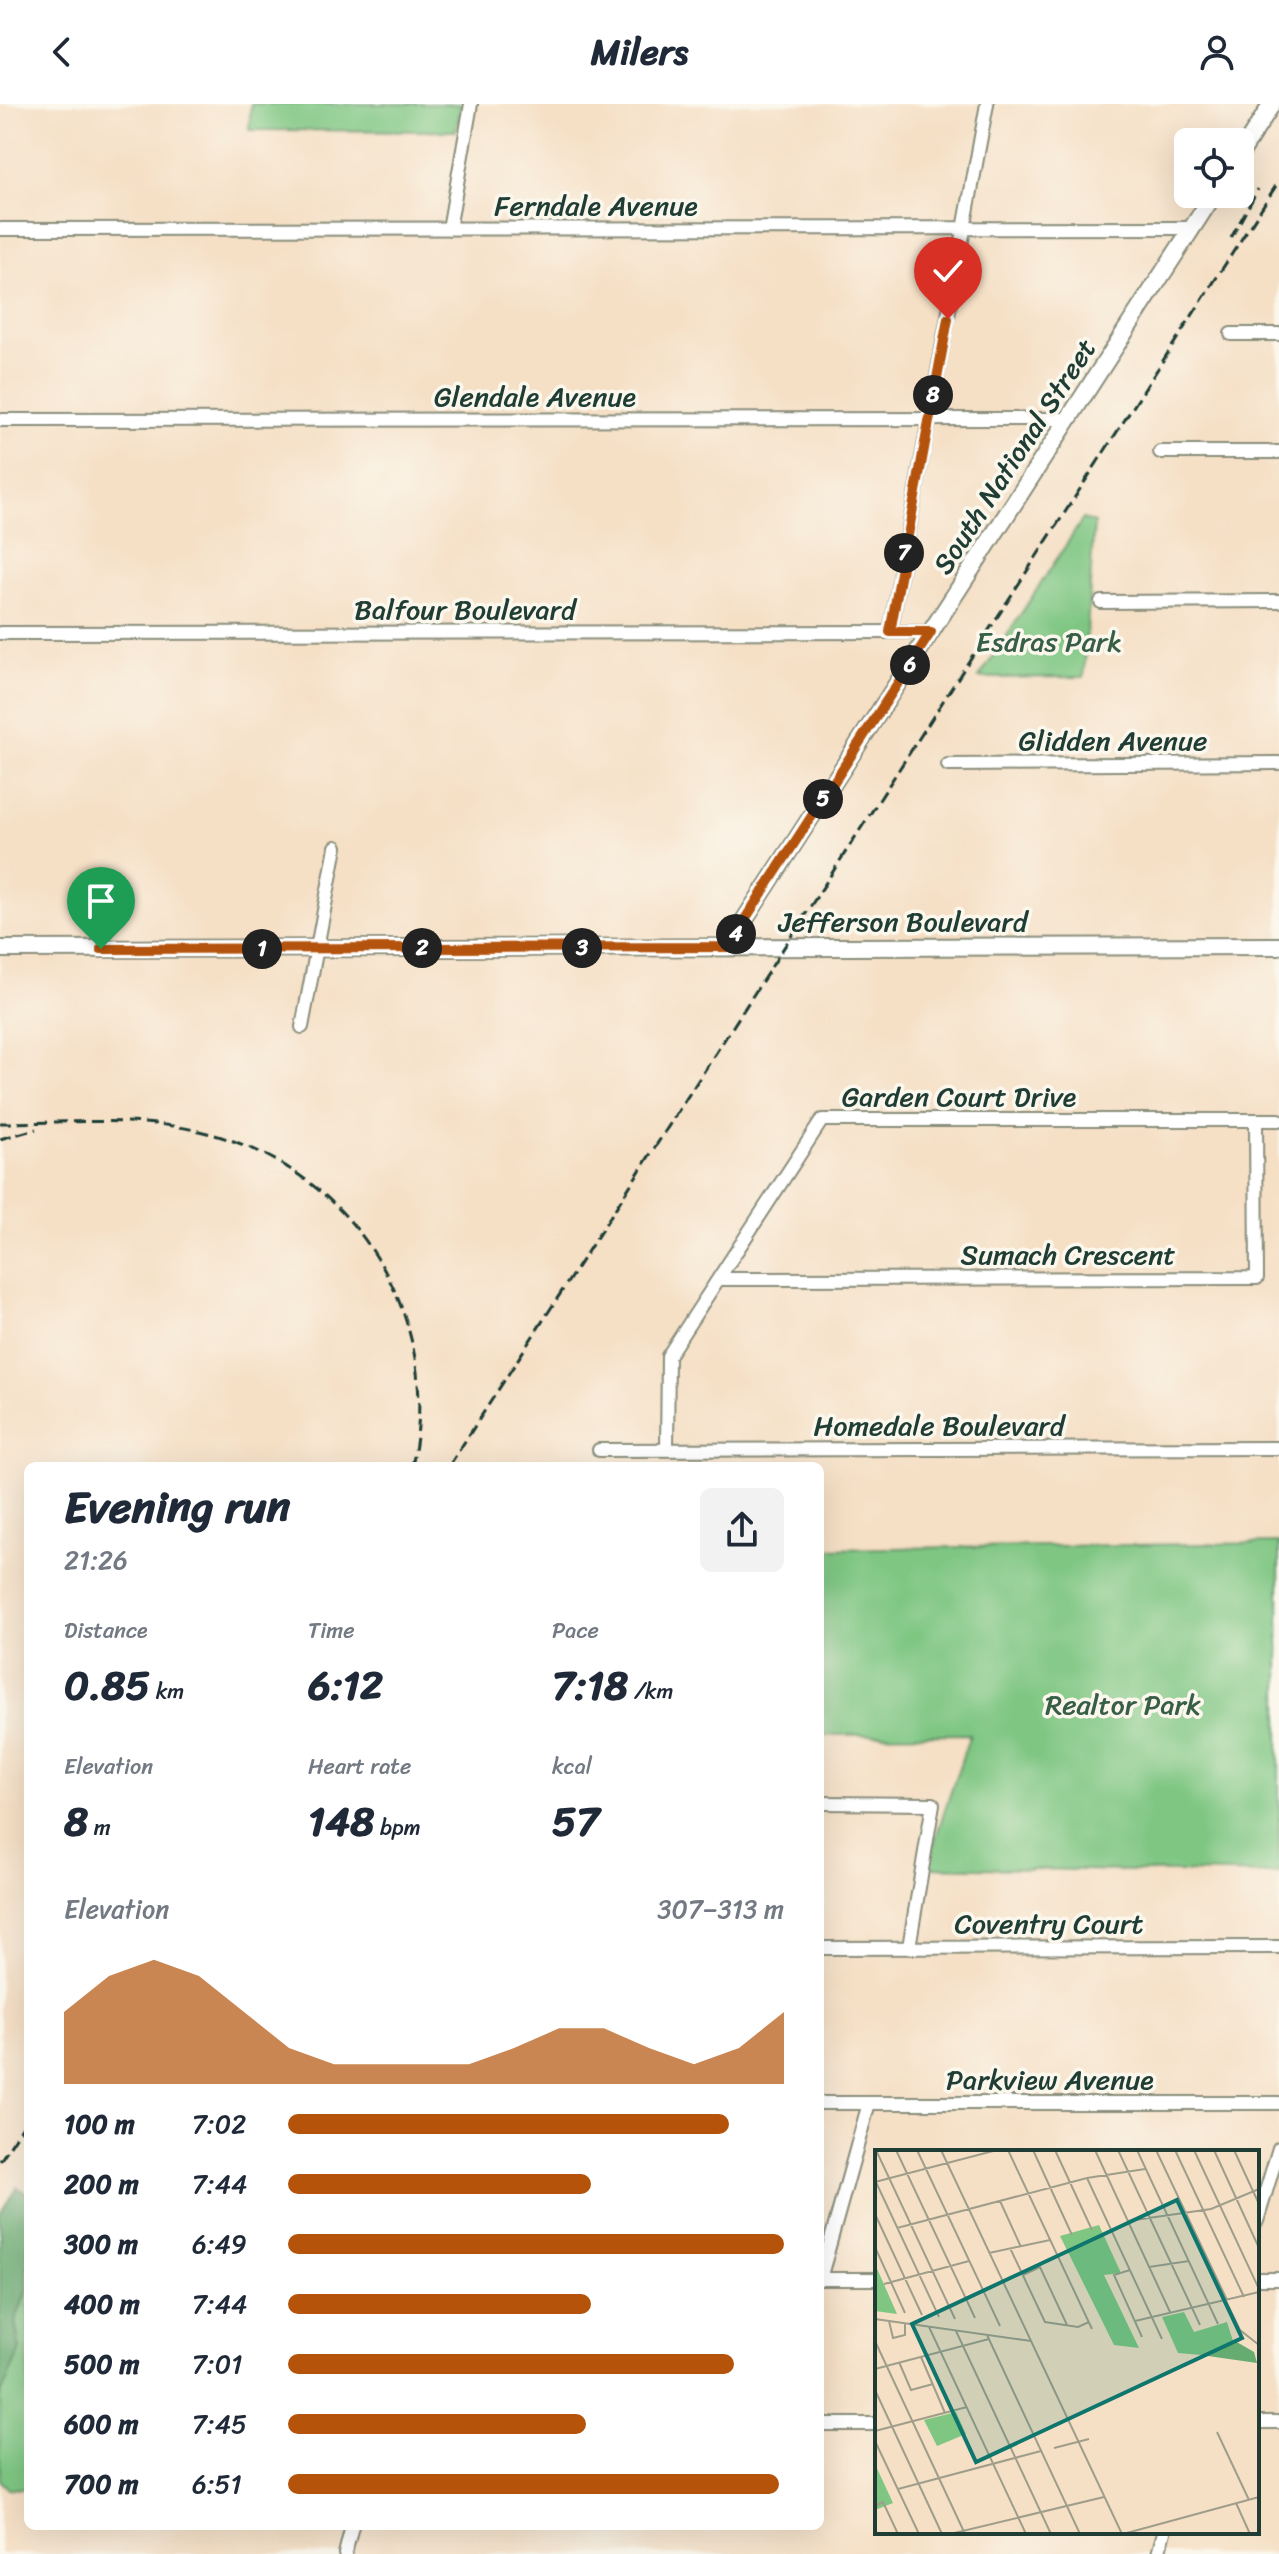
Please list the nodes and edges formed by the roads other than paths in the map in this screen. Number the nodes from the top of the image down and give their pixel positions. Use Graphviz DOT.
graph roads {
  1 [pos="471,104"];
  2 [pos="987,104"];
  3 [pos="1272,104"];
  4 [pos="1254,132"];
  5 [pos="1205,208"];
  6 [pos="964,228"];
  7 [pos="1192,228"];
  8 [pos="0,229"];
  9 [pos="449,229"];
  10 [pos="1231,334"];
  11 [pos="1279,334"];
  12 [pos="929,419"];
  13 [pos="1069,419"];
  14 [pos="0,420"];
  15 [pos="1160,452"];
  16 [pos="1279,452"];
  17 [pos="1279,601"];
  18 [pos="1101,602"];
  19 [pos="890,632"];
  20 [pos="931,632"];
  21 [pos="0,633"];
  22 [pos="1279,763"];
  23 [pos="948,765"];
  24 [pos="336,847"];
  25 [pos="1279,946"];
  26 [pos="727,947"];
  27 [pos="317,948"];
  28 [pos="0,949"];
  29 [pos="302,1027"];
  30 [pos="1256,1120"];
  31 [pos="1279,1120"];
  32 [pos="721,1279"];
  33 [pos="1279,1448"];
  34 [pos="667,1449"];
  35 [pos="599,1450"];
  36 [pos="824,1803"];
  37 [pos="909,1947"];
  38 [pos="1279,1947"];
  39 [pos="824,1948"];
  40 [pos="824,2103"];
  41 [pos="869,2103"];
  42 [pos="1279,2103"];
  43 [pos="1279,2148"];
  44 [pos="1259,2214"];
  45 [pos="824,2265"];
  46 [pos="824,2279"];
  47 [pos="875,2279"];
  48 [pos="824,2424"];
  49 [pos="875,2424"];
  50 [pos="351,2530"];
  51 [pos="1163,2534"];
  52 [pos="345,2554"];
  53 [pos="1158,2554"];
  1 -- 9 [label="street"];
  2 -- 6 [label="street"];
  3 -- 4 [label="street"];
  5 -- 7 [label="street, South National Street"];
  6 -- 7 [label="street, Ferndale Avenue"];
  6 -- 9 [label="street, Ferndale Avenue"];
  6 -- 12 [label="street"];
  7 -- 13 [label="street, South National Street"];
  8 -- 9 [label="street, Ferndale Avenue"];
  10 -- 11 [label="street"];
  12 -- 13 [label="street, Glendale Avenue"];
  12 -- 14 [label="street, Glendale Avenue"];
  12 -- 19 [label="street"];
  13 -- 20 [label="street, South National Street"];
  15 -- 16 [label="street"];
  17 -- 18 [label="street"];
  19 -- 20 [label="street, Balfour Boulevard"];
  19 -- 21 [label="street, Balfour Boulevard"];
  20 -- 26 [label="street, South National Street"];
  22 -- 23 [label="street, Glidden Avenue"];
  24 -- 27 [label="street"];
  25 -- 26 [label="street, Jefferson Boulevard"];
  26 -- 27 [label="street, Jefferson Boulevard"];
  27 -- 28 [label="street, Jefferson Boulevard"];
  27 -- 29 [label="street"];
  30 -- 31 [label="street, Garden Court Drive"];
  30 -- 32 [label="street, Garden Court Drive"];
  30 -- 32 [label="street, Sumach Crescent"];
  32 -- 34 [label="street, Garden Court Drive"];
  33 -- 34 [label="street, Homedale Boulevard"];
  34 -- 35 [label="street, Homedale Boulevard"];
  36 -- 37 [label="street"];
  37 -- 38 [label="street, Coventry Court"];
  37 -- 39 [label="street, Coventry Court"];
  40 -- 41 [label="street, Parkview Avenue"];
  41 -- 42 [label="street, Parkview Avenue"];
  41 -- 45 [label="street"];
  43 -- 44 [label="street"];
  46 -- 47 [label="street"];
  48 -- 49 [label="street"];
  50 -- 52 [label="street"];
  51 -- 53 [label="street"];
}
